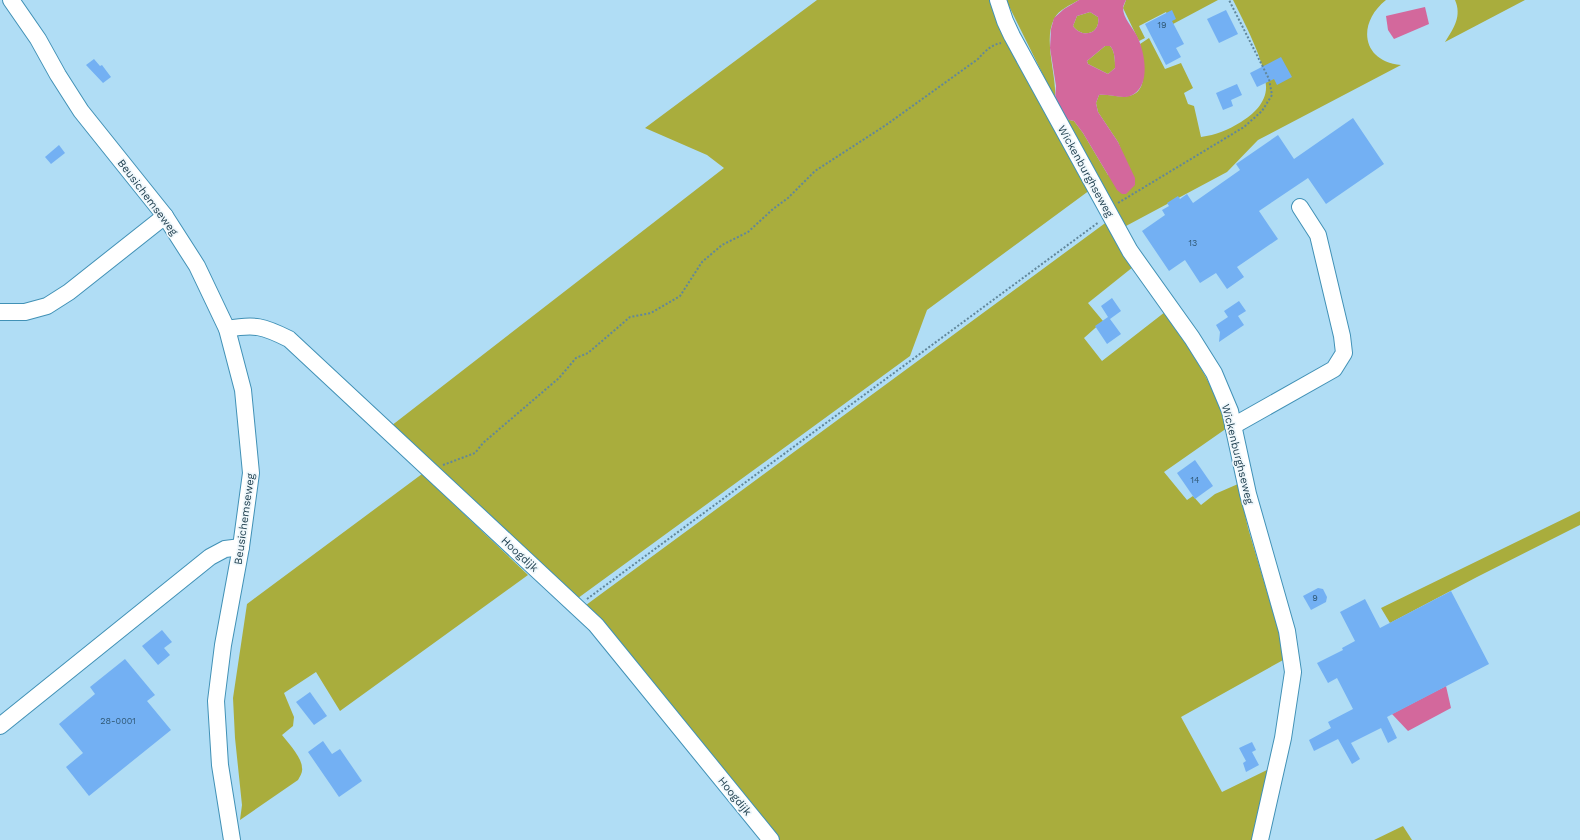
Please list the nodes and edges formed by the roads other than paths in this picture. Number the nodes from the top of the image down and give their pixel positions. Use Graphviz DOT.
graph roads {
  1 [pos="11,0"];
  2 [pos="998,0"];
  3 [pos="1300,207"];
  4 [pos="165,216"];
  5 [pos="0,312"];
  6 [pos="227,329"];
  7 [pos="1233,426"];
  8 [pos="241,548"];
  9 [pos="0,726"];
  10 [pos="232,840"];
  11 [pos="771,840"];
  12 [pos="1260,840"];
  1 -- 4 [label="street, Beusichemseweg"];
  2 -- 7 [label="street, Wickenburghseweg"];
  3 -- 7 [label="street"];
  4 -- 5 [label="street"];
  4 -- 6 [label="street, Beusichemseweg"];
  6 -- 8 [label="street, Beusichemseweg"];
  6 -- 11 [label="street, Hoogdijk"];
  7 -- 12 [label="street, Wickenburghseweg"];
  8 -- 9 [label="street"];
  8 -- 10 [label="street, Beusichemseweg"];
}
